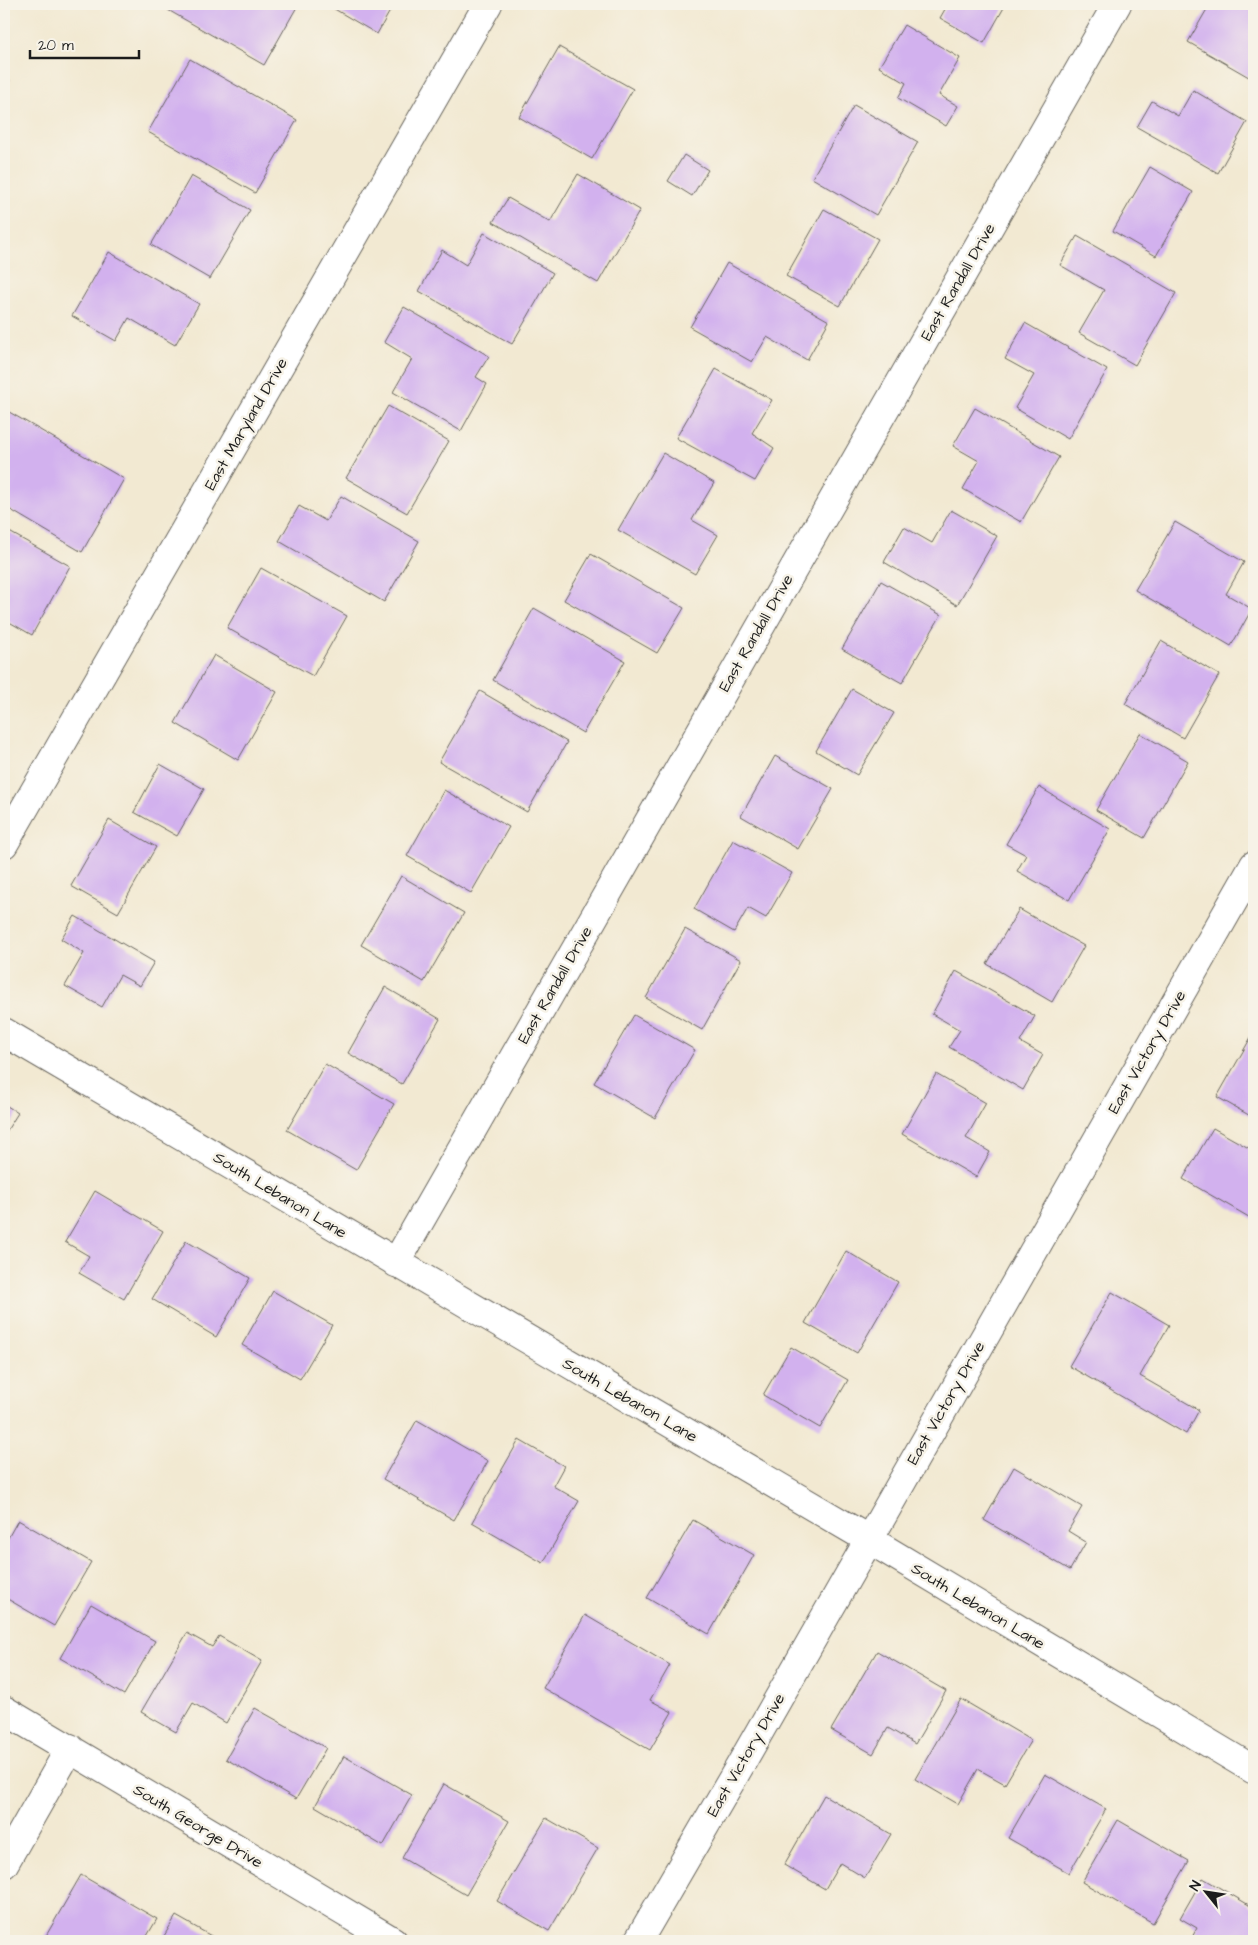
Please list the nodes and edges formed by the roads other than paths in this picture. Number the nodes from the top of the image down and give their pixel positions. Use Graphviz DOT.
graph roads {
  1 [pos="488,4"];
  2 [pos="1117,4"];
  3 [pos="4,844"];
  4 [pos="1254,865"];
  5 [pos="4,1032"];
  6 [pos="396,1263"];
  7 [pos="868,1539"];
  8 [pos="4,1710"];
  9 [pos="70,1748"];
  10 [pos="1254,1770"];
  11 [pos="4,1864"];
  12 [pos="393,1941"];
  13 [pos="638,1941"];
  1 -- 3 [label="street, East Maryland Drive"];
  2 -- 6 [label="street, East Randall Drive"];
  4 -- 7 [label="street, East Victory Drive"];
  5 -- 6 [label="street, South Lebanon Lane"];
  6 -- 7 [label="street, South Lebanon Lane"];
  7 -- 10 [label="street, South Lebanon Lane"];
  7 -- 13 [label="street, East Victory Drive"];
  8 -- 9 [label="street, South George Drive"];
  9 -- 11 [label="street"];
  9 -- 12 [label="street, South George Drive"];
}
